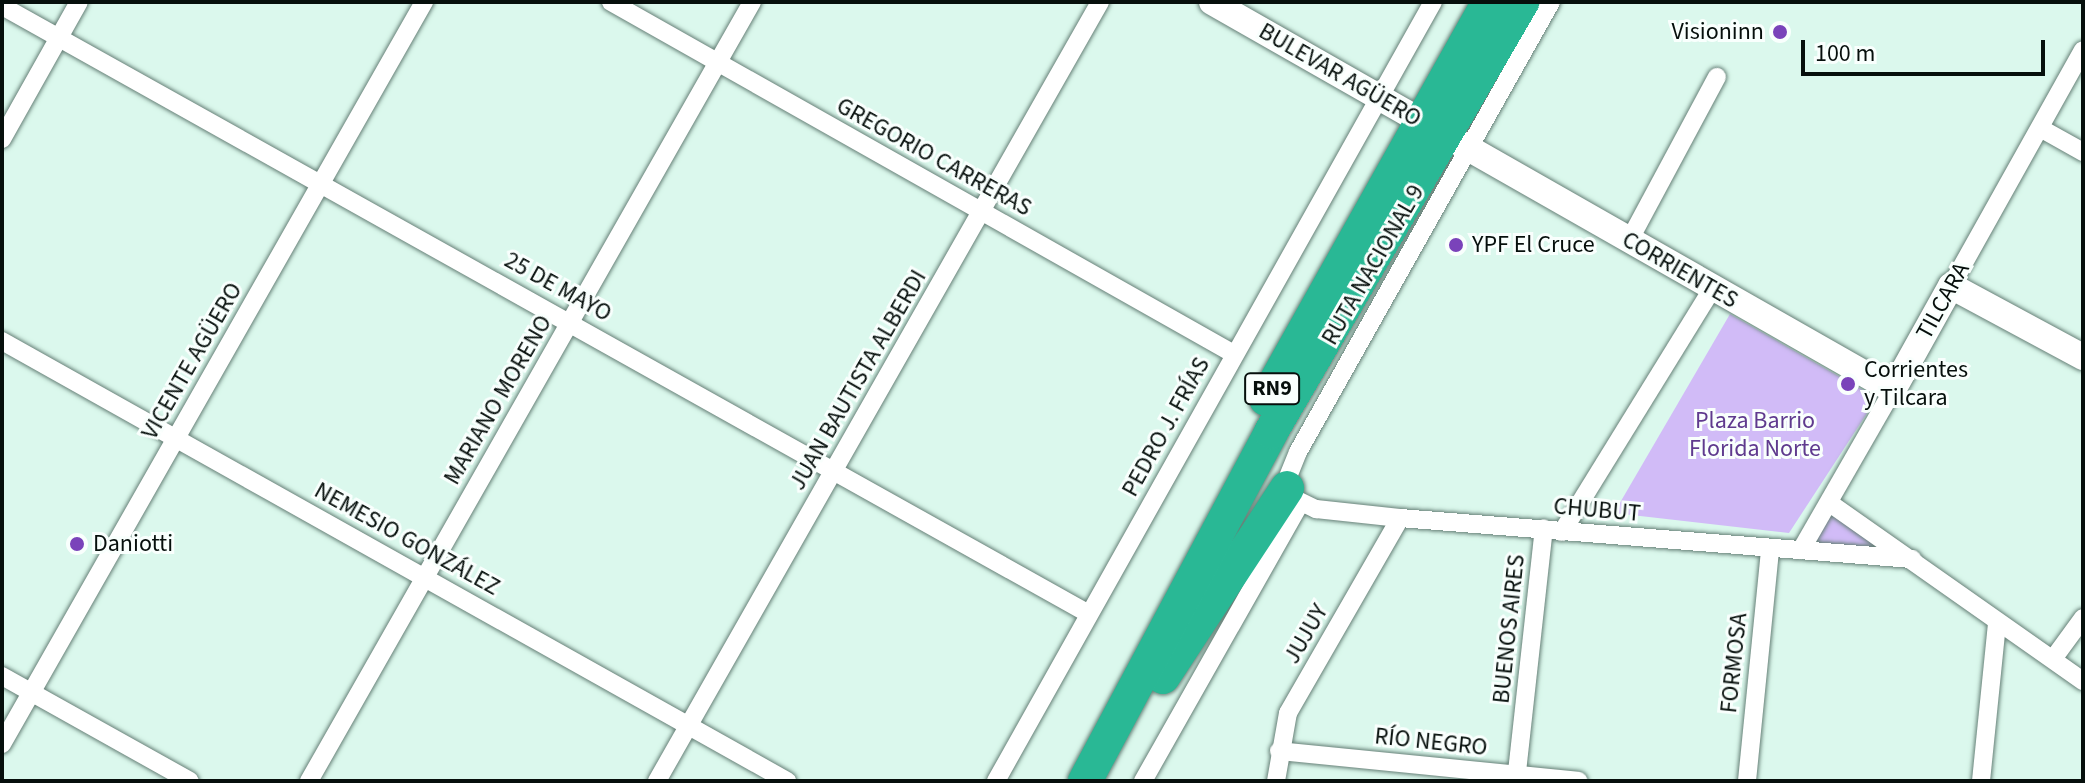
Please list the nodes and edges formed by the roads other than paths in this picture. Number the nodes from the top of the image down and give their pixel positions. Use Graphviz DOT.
graph roads {
  1 [pos="79,2"];
  2 [pos="424,2"];
  3 [pos="611,2"];
  4 [pos="752,2"];
  5 [pos="1100,2"];
  6 [pos="1212,2"];
  7 [pos="1433,2"];
  8 [pos="1489,2"];
  9 [pos="1522,2"];
  10 [pos="1551,2"];
  11 [pos="2,6"];
  12 [pos="58,39"];
  13 [pos="2083,50"];
  14 [pos="718,62"];
  15 [pos="1717,77"];
  16 [pos="1381,97"];
  17 [pos="2040,128"];
  18 [pos="1447,136"];
  19 [pos="2,139"];
  20 [pos="2083,152"];
  21 [pos="322,181"];
  22 [pos="981,211"];
  23 [pos="1630,239"];
  24 [pos="1951,286"];
  25 [pos="1712,289"];
  26 [pos="570,321"];
  27 [pos="2,341"];
  28 [pos="1234,354"];
  29 [pos="2083,357"];
  30 [pos="1893,390"];
  31 [pos="177,437"];
  32 [pos="834,470"];
  33 [pos="1293,496"];
  34 [pos="1831,504"];
  35 [pos="1400,518"];
  36 [pos="1553,531"];
  37 [pos="1770,550"];
  38 [pos="1801,550"];
  39 [pos="1912,559"];
  40 [pos="425,577"];
  41 [pos="1089,614"];
  42 [pos="2083,618"];
  43 [pos="1997,623"];
  44 [pos="2053,659"];
  45 [pos="2,676"];
  46 [pos="2083,681"];
  47 [pos="31,692"];
  48 [pos="688,725"];
  49 [pos="2,744"];
  50 [pos="1279,751"];
  51 [pos="1516,778"];
  52 [pos="190,781"];
  53 [pos="309,781"];
  54 [pos="657,781"];
  55 [pos="787,781"];
  56 [pos="996,781"];
  57 [pos="1063,781"];
  58 [pos="1085,781"];
  59 [pos="1094,781"];
  60 [pos="1143,781"];
  61 [pos="1276,781"];
  62 [pos="1579,781"];
  63 [pos="1747,781"];
  64 [pos="1981,781"];
  1 -- 12 [label="street"];
  2 -- 21 [label="street, VICENTE AGÜERO"];
  3 -- 14 [label="street, GREGORIO CARRERAS"];
  4 -- 14 [label="street, MARIANO MORENO"];
  5 -- 22 [label="street, JUAN BAUTISTA ALBERDI"];
  6 -- 16 [label="street, BULEVAR AGÜERO"];
  7 -- 16 [label="street, PEDRO J. FRÍAS"];
  8 -- 18 [label="highway, RUTA NACIONAL 9 / RN9"];
  9 -- 18 [label="highway, RUTA NACIONAL 9 / RN9"];
  10 -- 18 [label="street"];
  11 -- 12 [label="street, 25 DE MAYO"];
  12 -- 19 [label="street"];
  12 -- 21 [label="street, 25 DE MAYO"];
  13 -- 17 [label="street, TILCARA"];
  14 -- 22 [label="street, GREGORIO CARRERAS"];
  14 -- 26 [label="street, MARIANO MORENO"];
  15 -- 23 [label="street"];
  16 -- 18 [label="street, BULEVAR AGÜERO"];
  16 -- 28 [label="street, PEDRO J. FRÍAS"];
  17 -- 20 [label="street"];
  17 -- 24 [label="street, TILCARA"];
  18 -- 23 [label="street, CORRIENTES"];
  18 -- 33 [label="street"];
  18 -- 57 [label="highway, RUTA NACIONAL 9 / RN9"];
  18 -- 58 [label="highway, RUTA NACIONAL 9 / RN9"];
  21 -- 26 [label="street, 25 DE MAYO"];
  21 -- 31 [label="street, VICENTE AGÜERO"];
  22 -- 28 [label="street, GREGORIO CARRERAS"];
  22 -- 32 [label="street, JUAN BAUTISTA ALBERDI"];
  23 -- 25 [label="street, CORRIENTES"];
  24 -- 29 [label="street"];
  24 -- 30 [label="street, TILCARA"];
  25 -- 30 [label="street, CORRIENTES"];
  25 -- 36 [label="street"];
  26 -- 32 [label="street, 25 DE MAYO"];
  26 -- 40 [label="street, MARIANO MORENO"];
  27 -- 31 [label="street, NEMESIO GONZÁLEZ"];
  28 -- 41 [label="street, PEDRO J. FRÍAS"];
  30 -- 34 [label="street, TILCARA"];
  31 -- 40 [label="street, NEMESIO GONZÁLEZ"];
  31 -- 47 [label="street, VICENTE AGÜERO"];
  32 -- 41 [label="street, 25 DE MAYO"];
  32 -- 48 [label="street, JUAN BAUTISTA ALBERDI"];
  33 -- 35 [label="street, CHUBUT"];
  33 -- 59 [label="highway"];
  33 -- 60 [label="street"];
  34 -- 38 [label="street, TILCARA"];
  34 -- 39 [label="street"];
  35 -- 36 [label="street, CHUBUT"];
  35 -- 50 [label="street, JUJUY"];
  36 -- 37 [label="street, CHUBUT"];
  36 -- 51 [label="street, BUENOS AIRES"];
  37 -- 38 [label="street, CHUBUT"];
  37 -- 63 [label="street, FORMOSA"];
  38 -- 39 [label="street, CHUBUT"];
  39 -- 43 [label="street"];
  40 -- 48 [label="street, NEMESIO GONZÁLEZ"];
  40 -- 53 [label="street, MARIANO MORENO"];
  41 -- 56 [label="street, PEDRO J. FRÍAS"];
  42 -- 44 [label="street"];
  43 -- 44 [label="street"];
  43 -- 64 [label="street"];
  44 -- 46 [label="street"];
  45 -- 47 [label="street"];
  47 -- 49 [label="street, VICENTE AGÜERO"];
  47 -- 52 [label="street"];
  48 -- 54 [label="street, JUAN BAUTISTA ALBERDI"];
  48 -- 55 [label="street, NEMESIO GONZÁLEZ"];
  50 -- 51 [label="street, RÍO NEGRO"];
  50 -- 61 [label="street, JUJUY"];
  51 -- 62 [label="street, RÍO NEGRO"];
}
